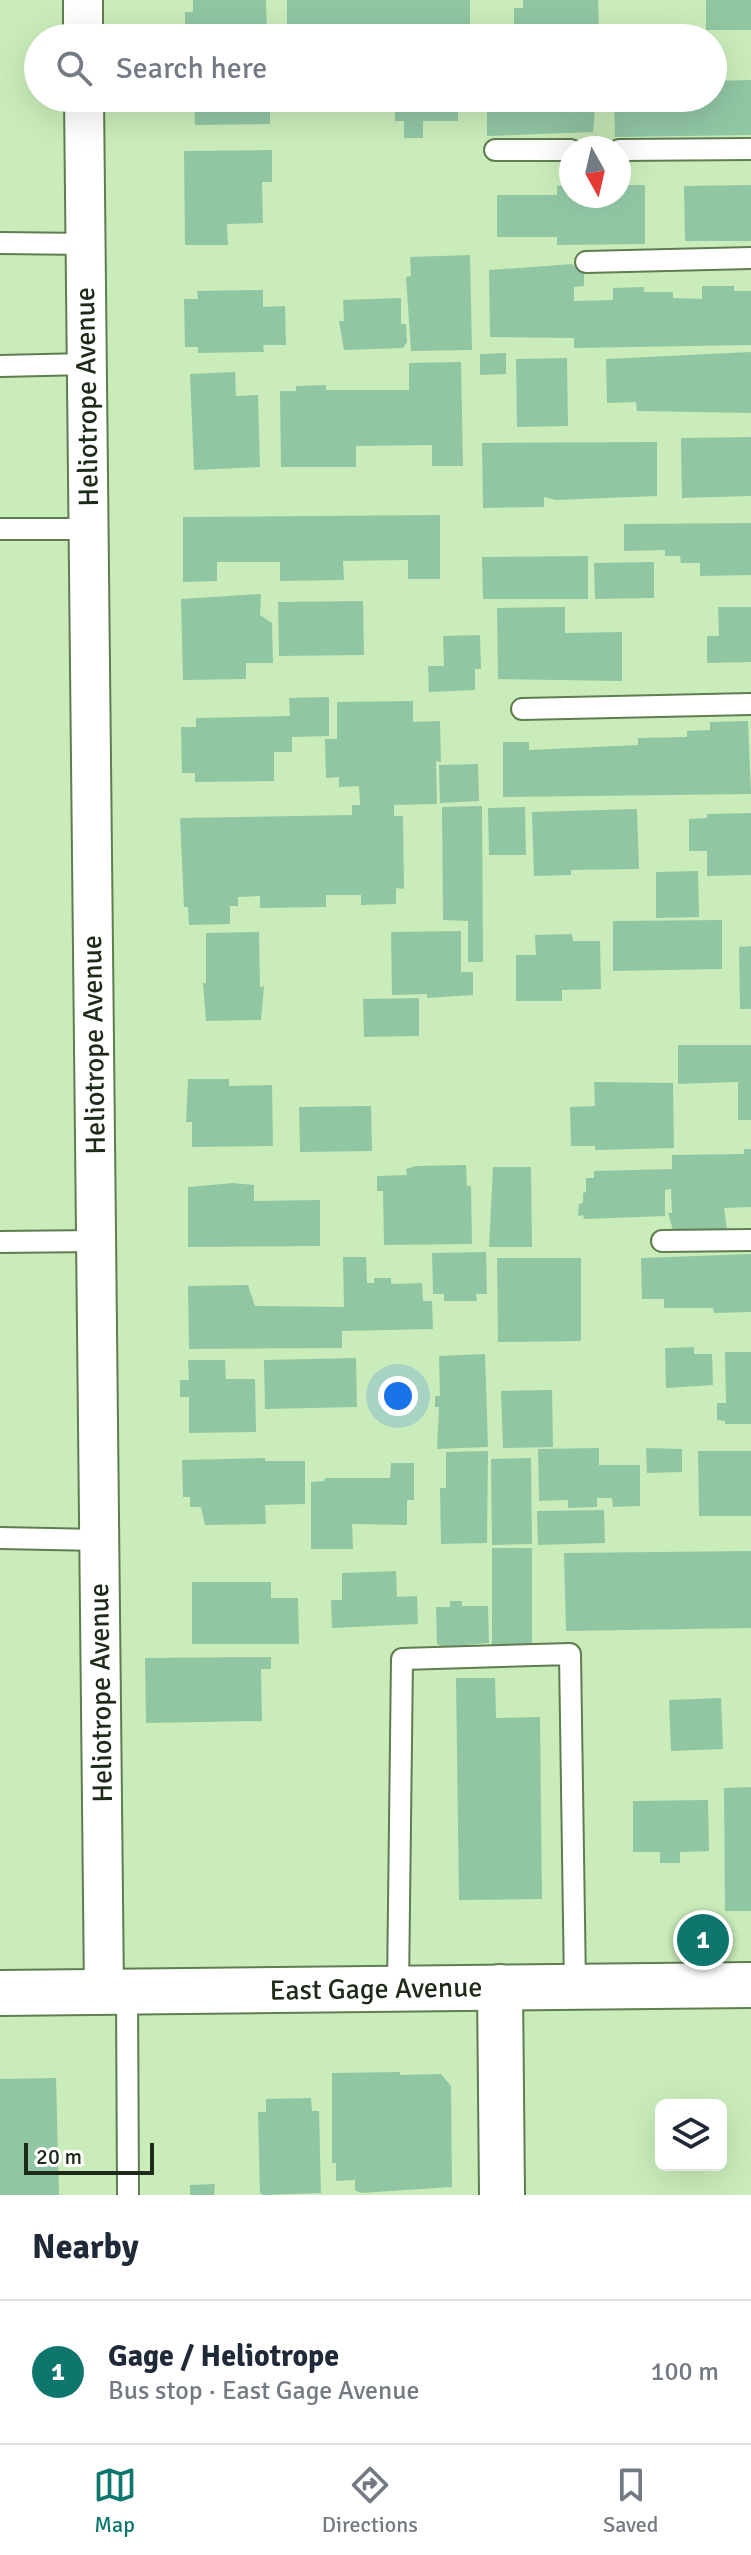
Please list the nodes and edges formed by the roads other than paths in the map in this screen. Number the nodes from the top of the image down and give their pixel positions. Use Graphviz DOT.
graph roads {
  1 [pos="83,0"];
  2 [pos="83,24"];
  3 [pos="84,112"];
  4 [pos="751,149"];
  5 [pos="495,150"];
  6 [pos="559,150"];
  7 [pos="631,150"];
  8 [pos="0,243"];
  9 [pos="86,244"];
  10 [pos="751,258"];
  11 [pos="586,262"];
  12 [pos="87,364"];
  13 [pos="0,366"];
  14 [pos="0,529"];
  15 [pos="89,529"];
  16 [pos="751,704"];
  17 [pos="522,709"];
  18 [pos="751,1240"];
  19 [pos="96,1241"];
  20 [pos="662,1241"];
  21 [pos="0,1242"];
  22 [pos="0,1538"];
  23 [pos="99,1540"];
  24 [pos="751,1985"];
  25 [pos="575,1986"];
  26 [pos="500,1987"];
  27 [pos="398,1988"];
  28 [pos="116,1992"];
  29 [pos="0,1993"];
  30 [pos="128,2195"];
  31 [pos="502,2195"];
  1 -- 2 [label="street"];
  3 -- 9 [label="street, Heliotrope Avenue"];
  4 -- 7 [label="lane"];
  5 -- 6 [label="lane"];
  8 -- 9 [label="lane"];
  9 -- 12 [label="street, Heliotrope Avenue"];
  10 -- 11 [label="lane"];
  12 -- 13 [label="lane"];
  12 -- 15 [label="street, Heliotrope Avenue"];
  14 -- 15 [label="lane"];
  15 -- 19 [label="street, Heliotrope Avenue"];
  16 -- 17 [label="lane"];
  18 -- 20 [label="lane"];
  19 -- 21 [label="lane"];
  19 -- 23 [label="street, Heliotrope Avenue"];
  22 -- 23 [label="lane"];
  23 -- 28 [label="street, Heliotrope Avenue"];
  24 -- 25 [label="main road, East Gage Avenue"];
  25 -- 26 [label="main road, East Gage Avenue"];
  25 -- 27 [label="lane"];
  26 -- 27 [label="main road, East Gage Avenue"];
  26 -- 31 [label="main road"];
  27 -- 28 [label="main road, East Gage Avenue"];
  28 -- 29 [label="main road, East Gage Avenue"];
  28 -- 30 [label="lane"];
}
